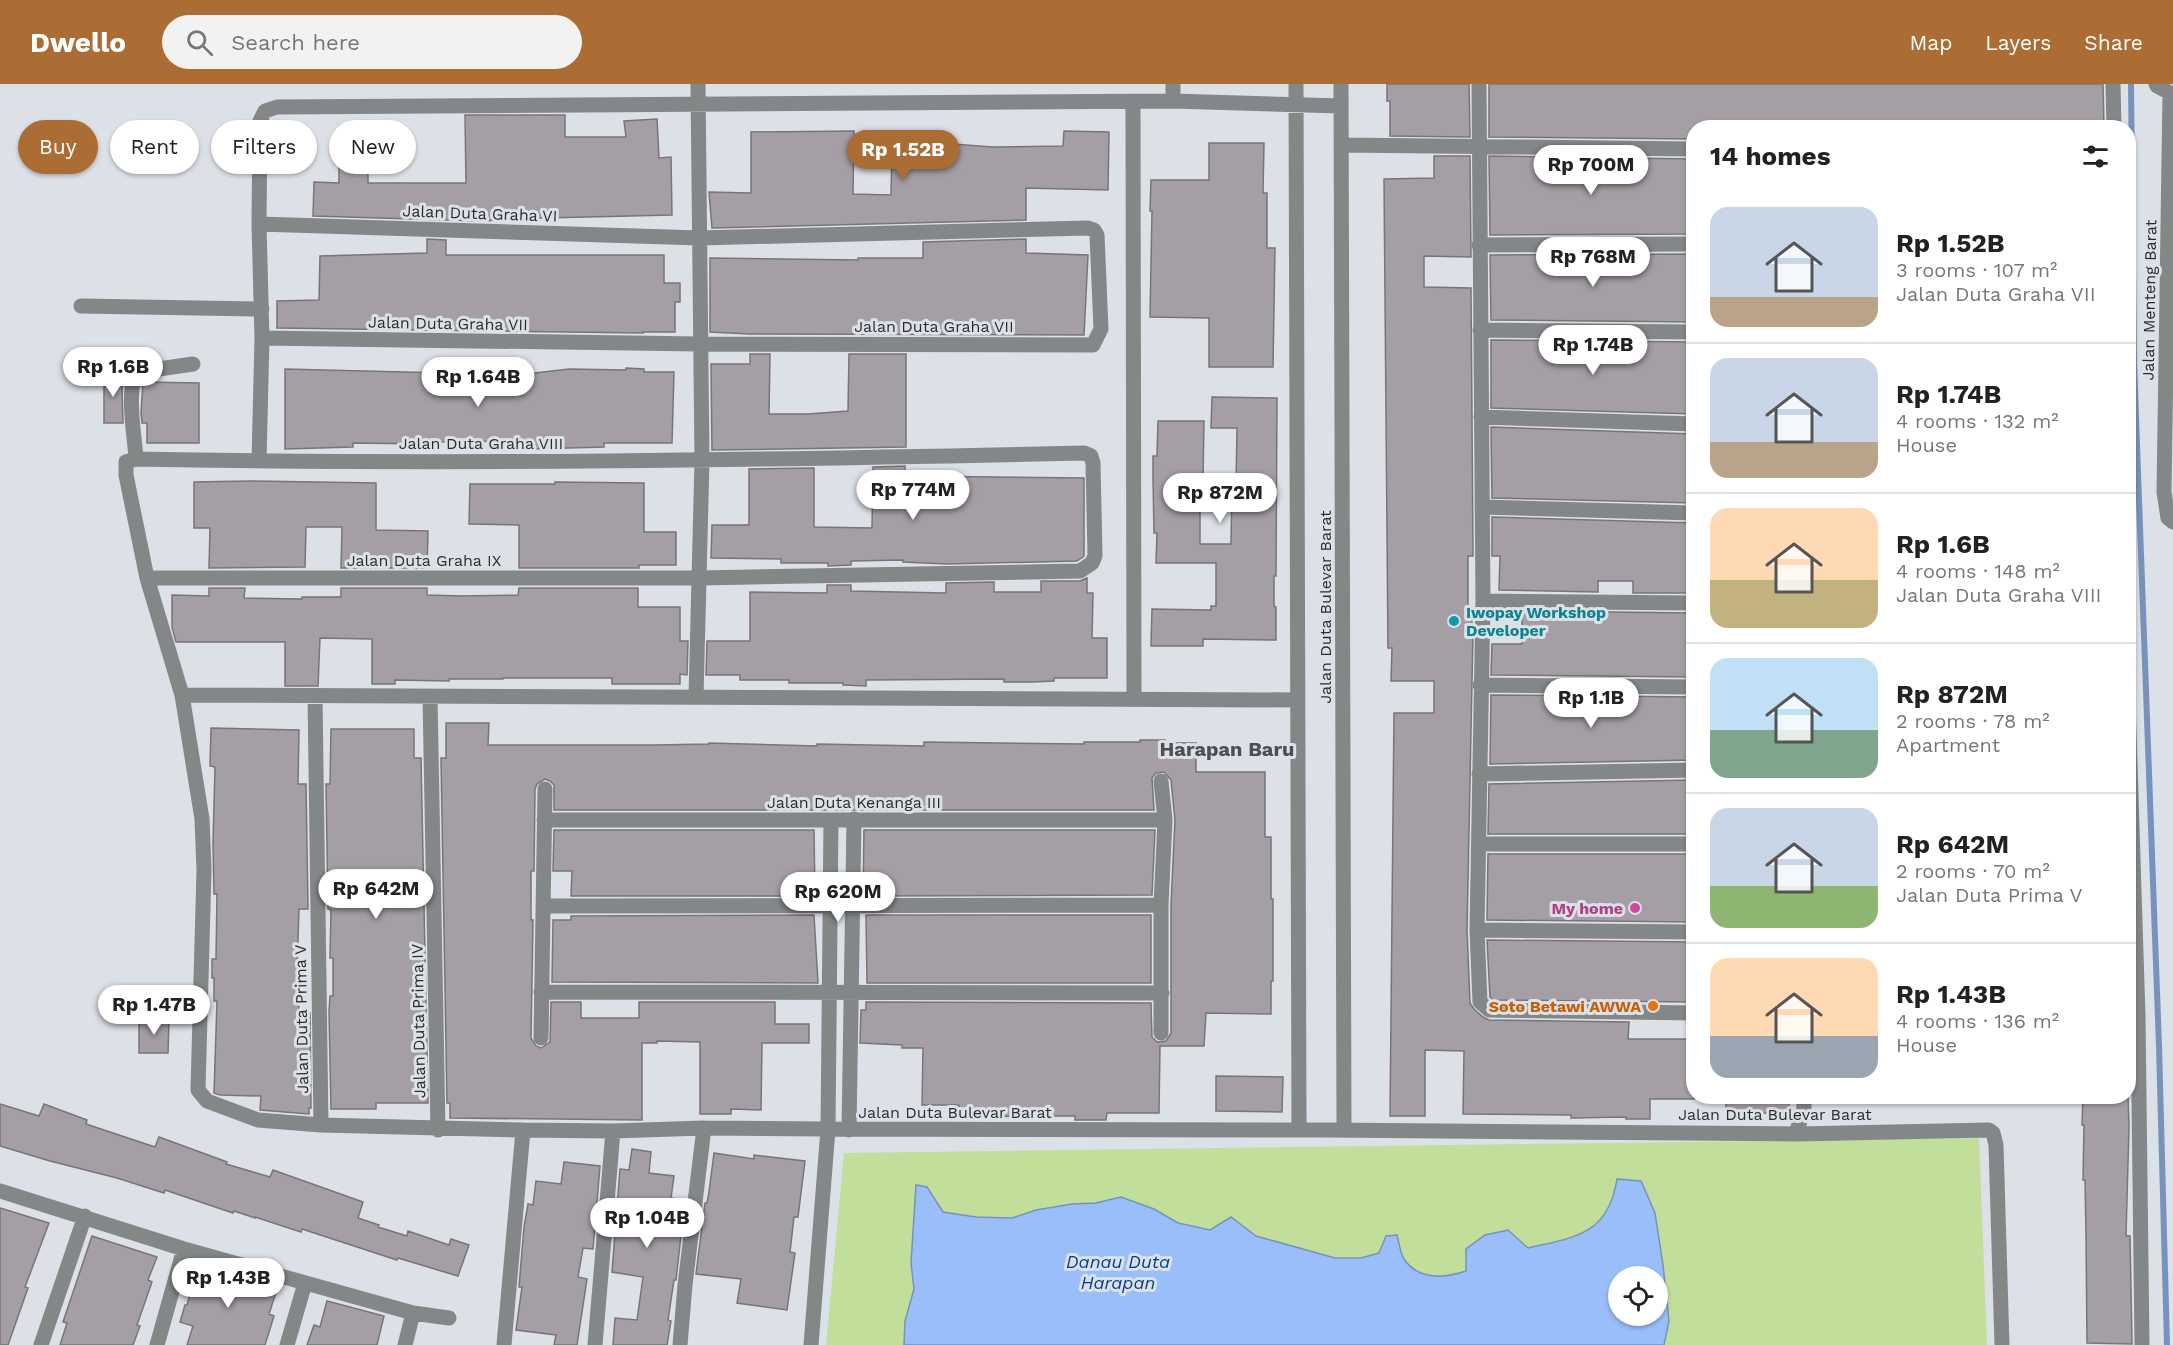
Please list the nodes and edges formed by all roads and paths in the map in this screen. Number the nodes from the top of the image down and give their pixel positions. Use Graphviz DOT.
graph roads {
  1 [pos="698,84"];
  2 [pos="1173,84"];
  3 [pos="1296,84"];
  4 [pos="1341,84"];
  5 [pos="1479,84"];
  6 [pos="2112,84"];
  7 [pos="2156,84"];
  8 [pos="2171,93"];
  9 [pos="1173,101"];
  10 [pos="1133,103"];
  11 [pos="698,105"];
  12 [pos="1301,105"];
  13 [pos="1338,106"];
  14 [pos="2114,120"];
  15 [pos="1341,145"];
  16 [pos="1479,148"];
  17 [pos="1686,149"];
  18 [pos="259,224"];
  19 [pos="700,238"];
  20 [pos="1686,244"];
  21 [pos="1479,245"];
  22 [pos="2170,291"];
  23 [pos="81,306"];
  24 [pos="262,309"];
  25 [pos="1480,330"];
  26 [pos="1686,332"];
  27 [pos="262,338"];
  28 [pos="700,344"];
  29 [pos="194,364"];
  30 [pos="1481,417"];
  31 [pos="1686,424"];
  32 [pos="136,459"];
  33 [pos="259,461"];
  34 [pos="702,461"];
  35 [pos="1482,507"];
  36 [pos="1686,513"];
  37 [pos="2173,522"];
  38 [pos="147,578"];
  39 [pos="700,578"];
  40 [pos="1484,601"];
  41 [pos="1686,603"];
  42 [pos="1480,685"];
  43 [pos="1686,687"];
  44 [pos="182,695"];
  45 [pos="315,696"];
  46 [pos="430,696"];
  47 [pos="696,697"];
  48 [pos="1134,699"];
  49 [pos="1298,700"];
  50 [pos="1686,770"];
  51 [pos="1479,774"];
  52 [pos="1161,781"];
  53 [pos="545,789"];
  54 [pos="854,819"];
  55 [pos="544,820"];
  56 [pos="831,820"];
  57 [pos="1165,820"];
  58 [pos="1479,844"];
  59 [pos="1686,844"];
  60 [pos="830,905"];
  61 [pos="1161,905"];
  62 [pos="544,906"];
  63 [pos="852,906"];
  64 [pos="1477,930"];
  65 [pos="1686,932"];
  66 [pos="542,992"];
  67 [pos="851,993"];
  68 [pos="1162,993"];
  69 [pos="830,994"];
  70 [pos="1686,1013"];
  71 [pos="1161,1033"];
  72 [pos="541,1038"];
  73 [pos="1804,1104"];
  74 [pos="2135,1104"];
  75 [pos="321,1125"];
  76 [pos="704,1128"];
  77 [pos="828,1129"];
  78 [pos="438,1130"];
  79 [pos="523,1130"];
  80 [pos="849,1130"];
  81 [pos="1299,1130"];
  82 [pos="1344,1130"];
  83 [pos="613,1131"];
  84 [pos="1796,1134"];
  85 [pos="0,1191"];
  86 [pos="85,1216"];
  87 [pos="184,1249"];
  88 [pos="305,1283"];
  89 [pos="413,1314"];
  90 [pos="449,1318"];
  91 [pos="41,1345"];
  92 [pos="157,1345"];
  93 [pos="287,1345"];
  94 [pos="405,1345"];
  95 [pos="504,1345"];
  96 [pos="595,1345"];
  97 [pos="680,1345"];
  98 [pos="811,1345"];
  99 [pos="2002,1345"];
  100 [pos="2142,1345"];
  1 -- 11 [label="street"];
  2 -- 9 [label="street"];
  3 -- 12 [label="street, Jalan Duta Bulevar Barat"];
  4 -- 13 [label="street, Jalan Duta Bulevar Barat"];
  5 -- 16 [label="street"];
  6 -- 14 [label="street"];
  7 -- 8 [label="street, Jalan Menteng Barat"];
  8 -- 22 [label="street, Jalan Menteng Barat"];
  9 -- 10 [label="street"];
  9 -- 12 [label="street"];
  10 -- 11 [label="street"];
  10 -- 48 [label="street"];
  11 -- 18 [label="street"];
  11 -- 19 [label="street"];
  12 -- 13 [label="street"];
  12 -- 49 [label="street, Jalan Duta Bulevar Barat"];
  13 -- 15 [label="street, Jalan Duta Bulevar Barat"];
  15 -- 16 [label="street"];
  15 -- 82 [label="street, Jalan Duta Bulevar Barat"];
  16 -- 17 [label="street"];
  16 -- 21 [label="street"];
  18 -- 19 [label="street, Jalan Duta Graha VI"];
  18 -- 24 [label="street"];
  19 -- 28 [label="street"];
  19 -- 28 [label="street, Jalan Duta Graha VII"];
  20 -- 21 [label="street"];
  21 -- 25 [label="street"];
  22 -- 37 [label="street, Jalan Menteng Barat"];
  23 -- 24 [label="street"];
  24 -- 27 [label="street"];
  25 -- 26 [label="street"];
  25 -- 30 [label="street"];
  27 -- 28 [label="street, Jalan Duta Graha VII"];
  27 -- 33 [label="street"];
  28 -- 34 [label="street"];
  29 -- 32 [label="street"];
  30 -- 31 [label="street"];
  30 -- 35 [label="street"];
  32 -- 33 [label="street, Jalan Duta Graha VIII"];
  32 -- 38 [label="street, Jalan Duta Bulevar Barat"];
  33 -- 34 [label="street, Jalan Duta Graha VIII"];
  34 -- 39 [label="street"];
  34 -- 39 [label="street, Jalan Duta Graha VIII"];
  35 -- 36 [label="street"];
  35 -- 40 [label="street"];
  38 -- 39 [label="street, Jalan Duta Graha IX"];
  38 -- 44 [label="street, Jalan Duta Bulevar Barat"];
  39 -- 47 [label="street"];
  40 -- 41 [label="street"];
  40 -- 42 [label="street"];
  42 -- 43 [label="street"];
  42 -- 51 [label="street"];
  44 -- 45 [label="street"];
  44 -- 75 [label="street, Jalan Duta Bulevar Barat"];
  45 -- 46 [label="street"];
  45 -- 75 [label="street, Jalan Duta Prima V"];
  46 -- 47 [label="street"];
  46 -- 78 [label="street, Jalan Duta Prima IV"];
  47 -- 48 [label="street"];
  48 -- 49 [label="street"];
  49 -- 81 [label="street, Jalan Duta Bulevar Barat"];
  50 -- 51 [label="street"];
  51 -- 58 [label="street"];
  52 -- 57 [label="street"];
  53 -- 55 [label="street"];
  54 -- 56 [label="street, Jalan Duta Kenanga III"];
  54 -- 57 [label="street, Jalan Duta Kenanga III"];
  54 -- 63 [label="street"];
  55 -- 56 [label="street, Jalan Duta Kenanga III"];
  55 -- 62 [label="street"];
  56 -- 60 [label="street"];
  57 -- 61 [label="street"];
  58 -- 59 [label="street"];
  58 -- 64 [label="street"];
  60 -- 62 [label="street"];
  60 -- 63 [label="street"];
  60 -- 69 [label="street"];
  61 -- 63 [label="street"];
  61 -- 68 [label="street"];
  62 -- 66 [label="street"];
  63 -- 67 [label="street"];
  64 -- 65 [label="street"];
  64 -- 70 [label="street"];
  66 -- 69 [label="street"];
  66 -- 72 [label="street"];
  67 -- 68 [label="street"];
  67 -- 69 [label="street"];
  67 -- 80 [label="street"];
  68 -- 71 [label="street"];
  69 -- 77 [label="street"];
  73 -- 84 [label="street"];
  74 -- 100 [label="street"];
  75 -- 78 [label="street, Jalan Duta Bulevar Barat"];
  76 -- 77 [label="street, Jalan Duta Bulevar Barat"];
  76 -- 83 [label="street, Jalan Duta Bulevar Barat"];
  76 -- 97 [label="street"];
  77 -- 80 [label="street, Jalan Duta Bulevar Barat"];
  77 -- 98 [label="street"];
  78 -- 79 [label="street, Jalan Duta Bulevar Barat"];
  79 -- 83 [label="street, Jalan Duta Bulevar Barat"];
  79 -- 95 [label="street"];
  80 -- 81 [label="street, Jalan Duta Bulevar Barat"];
  81 -- 82 [label="street, Jalan Duta Bulevar Barat"];
  82 -- 84 [label="street, Jalan Duta Bulevar Barat"];
  83 -- 96 [label="street"];
  84 -- 99 [label="street, Jalan Duta Bulevar Barat"];
  85 -- 86 [label="street"];
  86 -- 87 [label="street"];
  86 -- 91 [label="street"];
  87 -- 88 [label="street"];
  87 -- 92 [label="street"];
  88 -- 89 [label="street"];
  88 -- 93 [label="street"];
  89 -- 90 [label="street"];
  89 -- 94 [label="street"];
}
